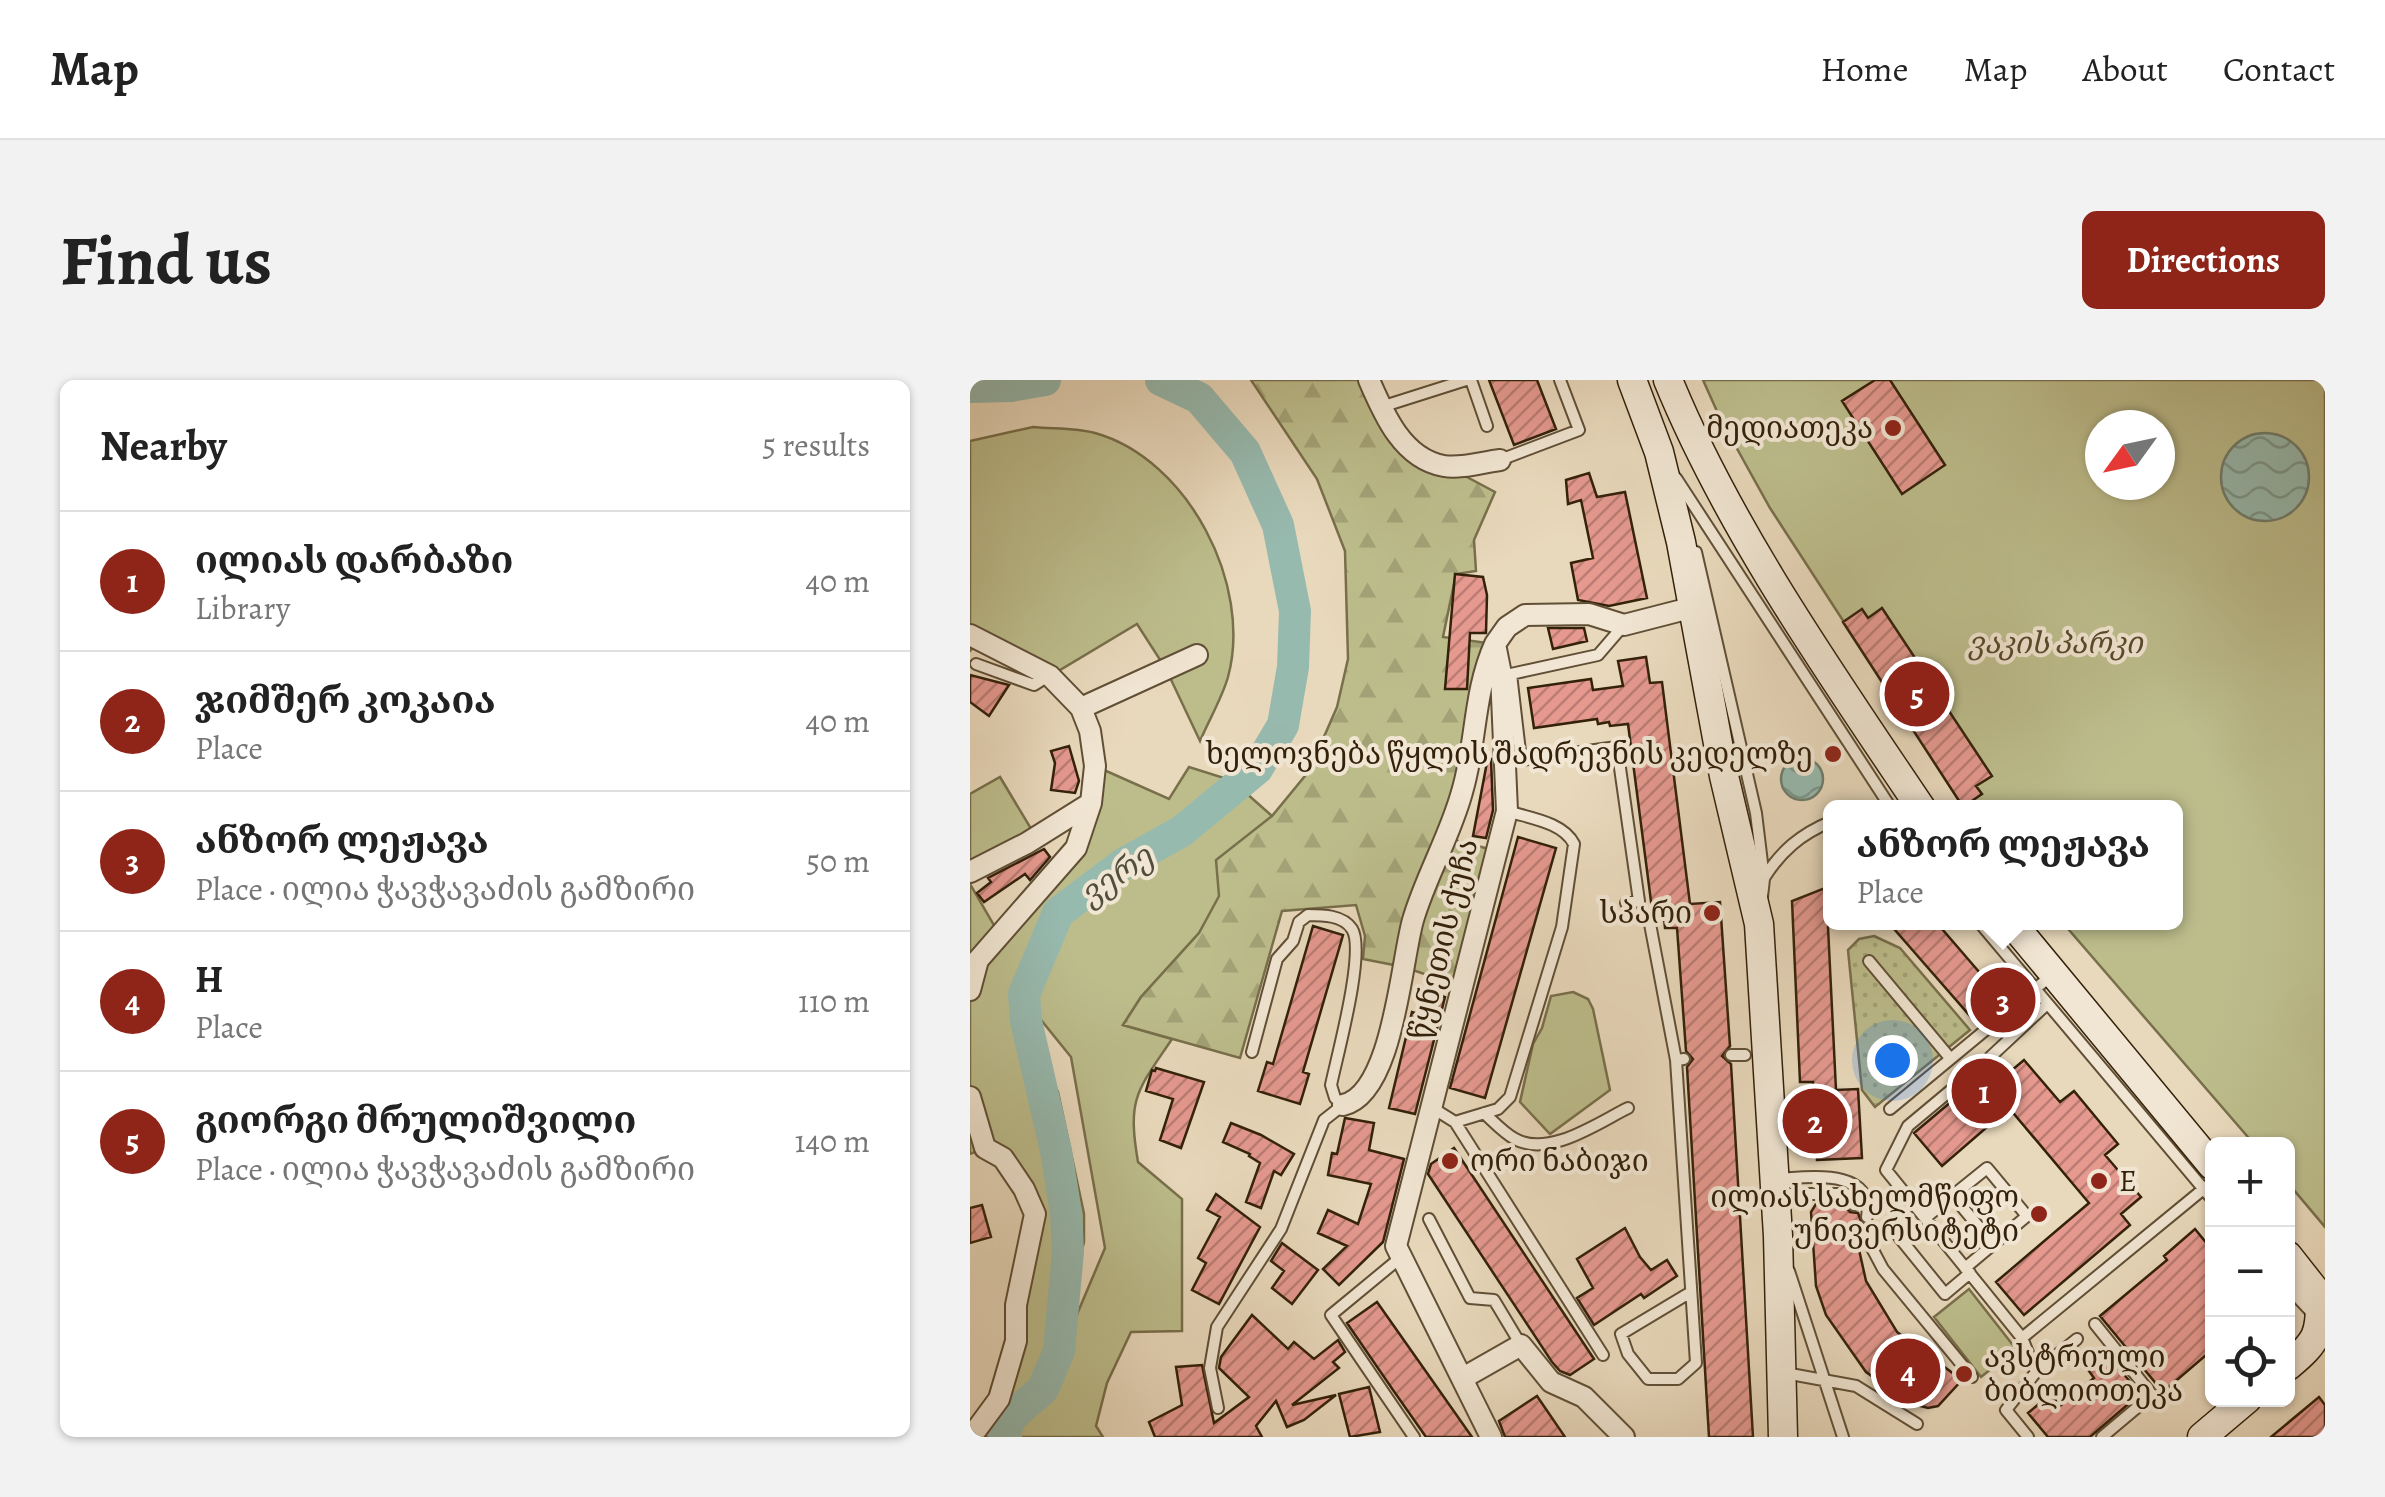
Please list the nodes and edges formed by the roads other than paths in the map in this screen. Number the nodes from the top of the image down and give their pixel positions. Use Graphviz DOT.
graph roads {
  1 [pos="1369,380"];
  2 [pos="1468,380"];
  3 [pos="1560,380"];
  4 [pos="1632,380"];
  5 [pos="1668,380"];
  6 [pos="1380,407"];
  7 [pos="1487,426"];
  8 [pos="1659,452"];
  9 [pos="1500,460"];
  10 [pos="1694,607"];
  11 [pos="1624,625"];
  12 [pos="970,634"];
  13 [pos="1495,644"];
  14 [pos="1197,655"];
  15 [pos="976,664"];
  16 [pos="1050,676"];
  17 [pos="1081,708"];
  18 [pos="1886,800"];
  19 [pos="1917,800"];
  20 [pos="1091,803"];
  21 [pos="1507,811"];
  22 [pos="1823,826"];
  23 [pos="970,872"];
  24 [pos="1764,878"];
  25 [pos="1626,903"];
  26 [pos="1650,924"];
  27 [pos="1759,924"];
  28 [pos="1987,930"];
  29 [pos="2015,930"];
  30 [pos="1870,961"];
  31 [pos="2044,981"];
  32 [pos="970,990"];
  33 [pos="2047,1004"];
  34 [pos="1252,1052"];
  35 [pos="1731,1055"];
  36 [pos="1745,1055"];
  37 [pos="1950,1058"];
  38 [pos="970,1097"];
  39 [pos="1342,1105"];
  40 [pos="1431,1107"];
  41 [pos="1628,1108"];
  42 [pos="1890,1109"];
  43 [pos="1484,1114"];
  44 [pos="1455,1122"];
  45 [pos="2205,1173"];
  46 [pos="2205,1174"];
  47 [pos="2205,1183"];
  48 [pos="1774,1186"];
  49 [pos="1953,1196"];
  50 [pos="1854,1204"];
  51 [pos="1867,1216"];
  52 [pos="1925,1218"];
  53 [pos="1429,1219"];
  54 [pos="1865,1235"];
  55 [pos="1778,1236"];
  56 [pos="1900,1237"];
  57 [pos="1992,1244"];
  58 [pos="1400,1258"];
  59 [pos="1968,1270"];
  60 [pos="2295,1274"];
  61 [pos="1691,1292"];
  62 [pos="2295,1298"];
  63 [pos="2094,1324"];
  64 [pos="2316,1330"];
  65 [pos="2022,1338"];
  66 [pos="2076,1339"];
  67 [pos="1521,1344"];
  68 [pos="1603,1355"];
  69 [pos="2036,1372"];
  70 [pos="1779,1373"];
  71 [pos="1463,1378"];
  72 [pos="1972,1378"];
  73 [pos="1825,1379"];
  74 [pos="2240,1407"];
  75 [pos="1218,1408"];
  76 [pos="1916,1424"];
  77 [pos="2211,1434"];
  78 [pos="971,1437"];
  79 [pos="1414,1437"];
  80 [pos="1490,1437"];
  81 [pos="1624,1437"];
  82 [pos="1783,1437"];
  83 [pos="1843,1437"];
  84 [pos="2028,1437"];
  85 [pos="2102,1437"];
  1 -- 6 [label="street"];
  2 -- 6 [label="lane"];
  2 -- 7 [label="lane"];
  3 -- 9 [label="lane"];
  4 -- 8 [label="main road"];
  5 -- 19 [label="main road"];
  6 -- 9 [label="street"];
  8 -- 10 [label="main road"];
  8 -- 18 [label="lane"];
  8 -- 24 [label="lane"];
  10 -- 11 [label="street"];
  10 -- 27 [label="main road"];
  11 -- 13 [label="street"];
  11 -- 25 [label="lane"];
  12 -- 16 [label="street"];
  13 -- 21 [label="street, წყნეთის ქუჩა"];
  13 -- 39 [label="street"];
  14 -- 17 [label="street"];
  15 -- 16 [label="lane"];
  16 -- 17 [label="street"];
  17 -- 20 [label="street"];
  20 -- 23 [label="street"];
  20 -- 32 [label="street"];
  21 -- 40 [label="street, წყნეთის ქუჩა"];
  21 -- 43 [label="lane"];
  22 -- 24 [label="lane"];
  24 -- 27 [label="lane"];
  26 -- 61 [label="lane"];
  27 -- 48 [label="main road"];
  28 -- 31 [label="lane"];
  29 -- 31 [label="main road"];
  30 -- 37 [label="lane"];
  31 -- 33 [label="lane"];
  31 -- 37 [label="lane"];
  31 -- 45 [label="main road"];
  33 -- 46 [label="lane"];
  33 -- 52 [label="lane"];
  34 -- 39 [label="lane"];
  35 -- 36 [label="lane"];
  37 -- 42 [label="lane"];
  38 -- 78 [label="street"];
  39 -- 75 [label="lane"];
  40 -- 44 [label="lane"];
  40 -- 58 [label="street, წყნეთის ქუჩა"];
  41 -- 43 [label="lane"];
  43 -- 44 [label="lane"];
  44 -- 68 [label="lane"];
  47 -- 65 [label="lane"];
  48 -- 50 [label="lane"];
  48 -- 51 [label="lane"];
  48 -- 55 [label="main road"];
  49 -- 52 [label="lane"];
  49 -- 57 [label="lane"];
  49 -- 57 [label="lane"];
  52 -- 59 [label="lane"];
  53 -- 67 [label="lane"];
  54 -- 72 [label="lane"];
  55 -- 70 [label="main road"];
  55 -- 73 [label="lane"];
  56 -- 59 [label="lane"];
  57 -- 59 [label="lane"];
  58 -- 71 [label="street"];
  58 -- 79 [label="lane"];
  59 -- 65 [label="lane"];
  60 -- 64 [label="main road"];
  61 -- 61 [label="lane"];
  62 -- 64 [label="lane"];
  63 -- 85 [label="lane"];
  65 -- 69 [label="lane"];
  66 -- 69 [label="lane"];
  67 -- 71 [label="street"];
  67 -- 81 [label="street"];
  69 -- 84 [label="lane"];
  70 -- 73 [label="lane"];
  70 -- 82 [label="main road"];
  71 -- 80 [label="street"];
  73 -- 76 [label="lane"];
  73 -- 83 [label="lane"];
  74 -- 77 [label="main road"];
}
